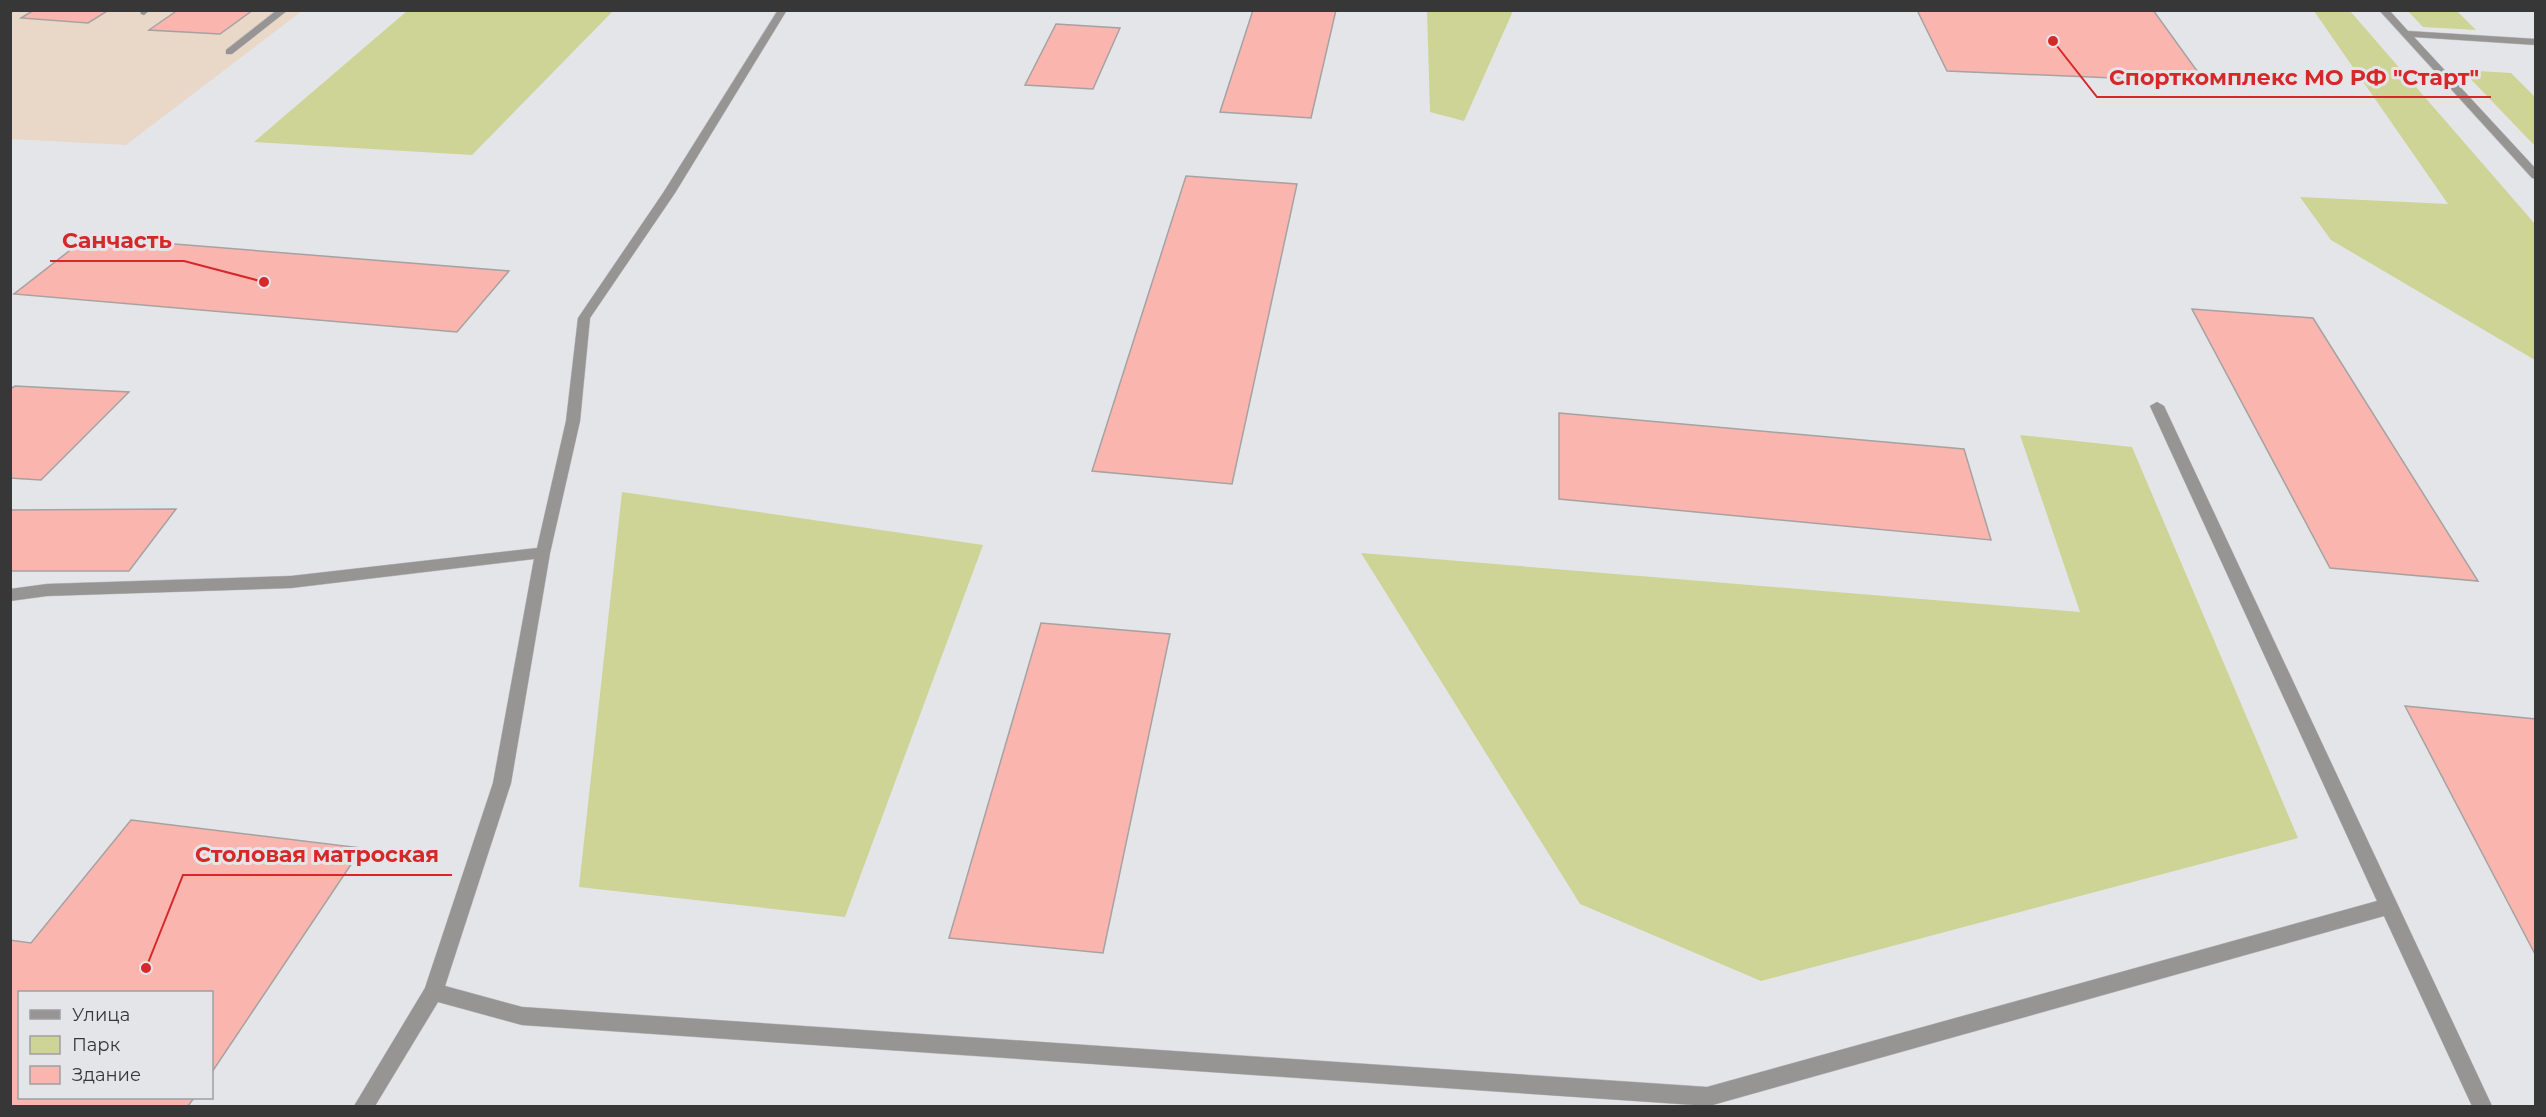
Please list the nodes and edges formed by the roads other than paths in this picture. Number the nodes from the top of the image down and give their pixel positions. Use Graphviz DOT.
graph roads {
  1 [pos="284,10"];
  2 [pos="783,10"];
  3 [pos="2383,10"];
  4 [pos="2406,34"];
  5 [pos="2535,42"];
  6 [pos="229,52"];
  7 [pos="2535,176"];
  8 [pos="2157,406"];
  9 [pos="543,553"];
  10 [pos="10,595"];
  11 [pos="2389,906"];
  12 [pos="433,992"];
  13 [pos="1708,1102"];
  14 [pos="364,1107"];
  15 [pos="2482,1107"];
  1 -- 6 [label="street"];
  2 -- 9 [label="street"];
  3 -- 4 [label="street"];
  4 -- 5 [label="street"];
  4 -- 7 [label="street"];
  8 -- 11 [label="street"];
  9 -- 10 [label="street"];
  9 -- 12 [label="street"];
  11 -- 13 [label="street"];
  11 -- 15 [label="street"];
  12 -- 13 [label="street"];
  12 -- 14 [label="street"];
}
